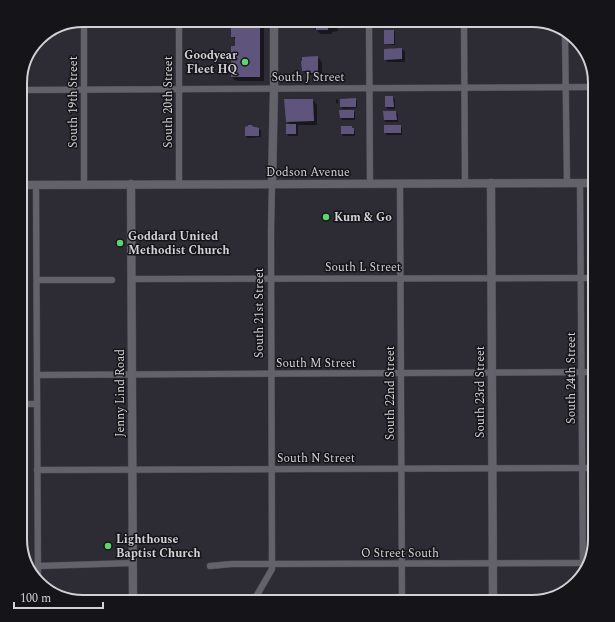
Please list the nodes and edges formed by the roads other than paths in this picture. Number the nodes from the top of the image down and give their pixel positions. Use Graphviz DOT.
graph roads {
  1 [pos="84,27"];
  2 [pos="179,27"];
  3 [pos="274,27"];
  4 [pos="369,27"];
  5 [pos="464,27"];
  6 [pos="565,38"];
  7 [pos="566,87"];
  8 [pos="588,87"];
  9 [pos="274,88"];
  10 [pos="369,88"];
  11 [pos="464,88"];
  12 [pos="179,89"];
  13 [pos="27,90"];
  14 [pos="84,90"];
  15 [pos="566,182"];
  16 [pos="580,182"];
  17 [pos="588,182"];
  18 [pos="370,183"];
  19 [pos="400,183"];
  20 [pos="465,183"];
  21 [pos="491,183"];
  22 [pos="131,184"];
  23 [pos="179,184"];
  24 [pos="272,184"];
  25 [pos="27,185"];
  26 [pos="36,185"];
  27 [pos="84,185"];
  28 [pos="401,278"];
  29 [pos="491,278"];
  30 [pos="581,278"];
  31 [pos="588,278"];
  32 [pos="132,279"];
  33 [pos="271,279"];
  34 [pos="37,280"];
  35 [pos="112,280"];
  36 [pos="582,372"];
  37 [pos="588,372"];
  38 [pos="492,373"];
  39 [pos="271,374"];
  40 [pos="401,374"];
  41 [pos="37,375"];
  42 [pos="132,375"];
  43 [pos="27,404"];
  44 [pos="37,404"];
  45 [pos="492,468"];
  46 [pos="582,468"];
  47 [pos="588,468"];
  48 [pos="271,469"];
  49 [pos="402,469"];
  50 [pos="37,470"];
  51 [pos="132,470"];
  52 [pos="586,555"];
  53 [pos="133,563"];
  54 [pos="492,563"];
  55 [pos="582,563"];
  56 [pos="402,564"];
  57 [pos="272,565"];
  58 [pos="38,566"];
  59 [pos="210,566"];
  60 [pos="38,572"];
  61 [pos="133,595"];
  62 [pos="257,595"];
  63 [pos="402,595"];
  64 [pos="492,595"];
  1 -- 14 [label="street, South 19th Street"];
  2 -- 12 [label="street, South 20th Street"];
  3 -- 9 [label="street, South 21st Street"];
  4 -- 10 [label="street"];
  5 -- 11 [label="street"];
  6 -- 7 [label="street"];
  7 -- 8 [label="street, South J Street"];
  7 -- 11 [label="street, South J Street"];
  7 -- 15 [label="street"];
  9 -- 10 [label="street, South J Street"];
  9 -- 12 [label="street, South J Street"];
  9 -- 24 [label="street, South 21st Street"];
  10 -- 11 [label="street, South J Street"];
  10 -- 18 [label="street"];
  11 -- 20 [label="street"];
  12 -- 14 [label="street, South J Street"];
  12 -- 23 [label="street, South 20th Street"];
  13 -- 14 [label="street, South J Street"];
  14 -- 27 [label="street, South 19th Street"];
  15 -- 16 [label="street, Dodson Avenue"];
  15 -- 21 [label="street, Dodson Avenue"];
  16 -- 17 [label="street, Dodson Avenue"];
  16 -- 30 [label="street, South 24th Street"];
  18 -- 19 [label="street, Dodson Avenue"];
  18 -- 24 [label="street, Dodson Avenue"];
  19 -- 20 [label="street, Dodson Avenue"];
  19 -- 28 [label="street, South 22nd Street"];
  20 -- 21 [label="street, Dodson Avenue"];
  21 -- 29 [label="street, South 23rd Street"];
  22 -- 23 [label="street, Dodson Avenue"];
  22 -- 27 [label="street, Dodson Avenue"];
  22 -- 32 [label="street, Jenny Lind Road"];
  23 -- 24 [label="street, Dodson Avenue"];
  24 -- 33 [label="street, South 21st Street"];
  25 -- 26 [label="street, Dodson Avenue"];
  26 -- 27 [label="street, Dodson Avenue"];
  26 -- 34 [label="street"];
  28 -- 29 [label="street, South L Street"];
  28 -- 33 [label="street, South L Street"];
  28 -- 40 [label="street, South 22nd Street"];
  29 -- 30 [label="street, South L Street"];
  29 -- 38 [label="street, South 23rd Street"];
  30 -- 31 [label="street, South L Street"];
  30 -- 36 [label="street, South 24th Street"];
  32 -- 33 [label="street, South L Street"];
  32 -- 42 [label="street, Jenny Lind Road"];
  33 -- 39 [label="street, South 21st Street"];
  34 -- 35 [label="street"];
  34 -- 41 [label="street"];
  36 -- 37 [label="street, South M Street"];
  36 -- 38 [label="street, South M Street"];
  36 -- 46 [label="street, South 24th Street"];
  38 -- 40 [label="street, South M Street"];
  38 -- 45 [label="street, South 23rd Street"];
  39 -- 40 [label="street, South M Street"];
  39 -- 42 [label="street, South M Street"];
  39 -- 48 [label="street, South 21st Street"];
  40 -- 49 [label="street, South 22nd Street"];
  41 -- 42 [label="street, South M Street"];
  41 -- 44 [label="street"];
  42 -- 51 [label="street, Jenny Lind Road"];
  43 -- 44 [label="street"];
  44 -- 50 [label="street"];
  45 -- 46 [label="street, South N Street"];
  45 -- 49 [label="street, South N Street"];
  45 -- 54 [label="street, South 23rd Street"];
  46 -- 47 [label="street, South N Street"];
  46 -- 52 [label="street, South 24th Street"];
  48 -- 49 [label="street, South N Street"];
  48 -- 51 [label="street, South N Street"];
  48 -- 57 [label="street, South 21st Street"];
  49 -- 56 [label="street, South 22nd Street"];
  50 -- 51 [label="street, South N Street"];
  50 -- 58 [label="street"];
  51 -- 53 [label="street, Jenny Lind Road"];
  53 -- 58 [label="street"];
  53 -- 61 [label="street, Jenny Lind Road"];
  54 -- 55 [label="street, O Street South"];
  54 -- 56 [label="street, O Street South"];
  54 -- 64 [label="street, South 23rd Street"];
  56 -- 57 [label="street, O Street South"];
  56 -- 63 [label="street, South 22nd Street"];
  57 -- 59 [label="street, O Street South"];
  57 -- 62 [label="street, South 21st Street"];
  58 -- 60 [label="street"];
}
